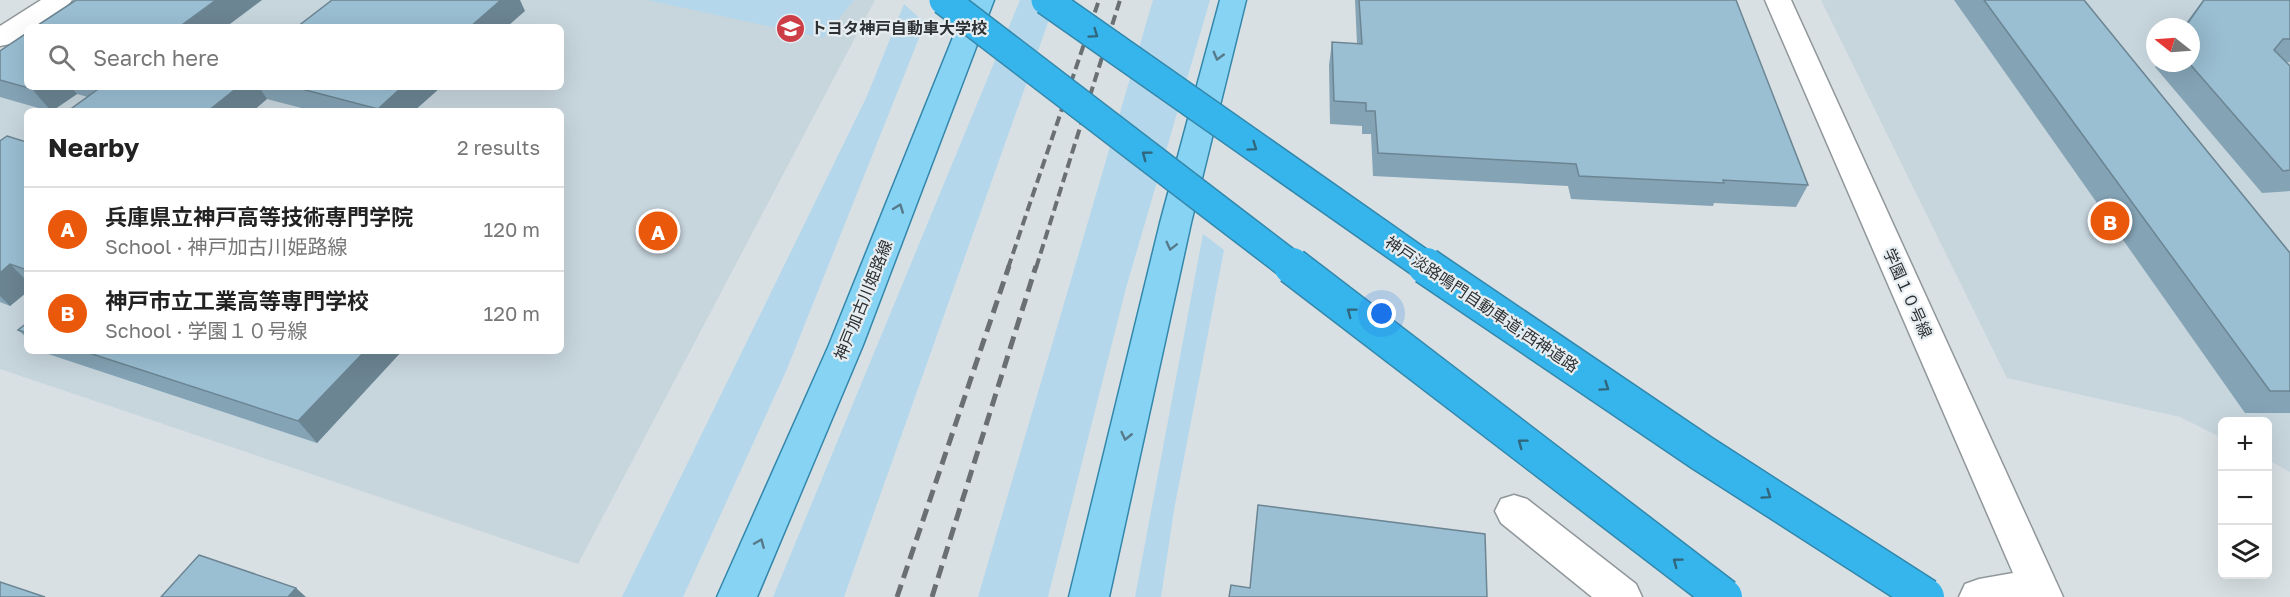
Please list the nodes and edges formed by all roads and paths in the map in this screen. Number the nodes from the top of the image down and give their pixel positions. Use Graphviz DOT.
graph roads {
  1 [pos="59,0"];
  2 [pos="944,0"];
  3 [pos="981,0"];
  4 [pos="1046,0"];
  5 [pos="1233,0"];
  6 [pos="1778,0"];
  7 [pos="0,38"];
  8 [pos="1514,511"];
  9 [pos="2041,592"];
  10 [pos="737,597"];
  11 [pos="1089,597"];
  12 [pos="1622,597"];
  13 [pos="1724,597"];
  14 [pos="1926,597"];
  15 [pos="1979,597"];
  1 -- 7 [label="street"];
  13 -- 2 [label="highway, one-way, bridge"];
  10 -- 3 [label="main road, 神戸加古川姫路線, one-way"];
  4 -- 14 [label="highway, 神戸淡路鳴門自動車道;西神道路, one-way, bridge"];
  5 -- 11 [label="main road, one-way"];
  6 -- 9 [label="street, 学園１０号線"];
  8 -- 12 [label="street"];
  9 -- 15 [label="street, 学園１０号線"];
}
